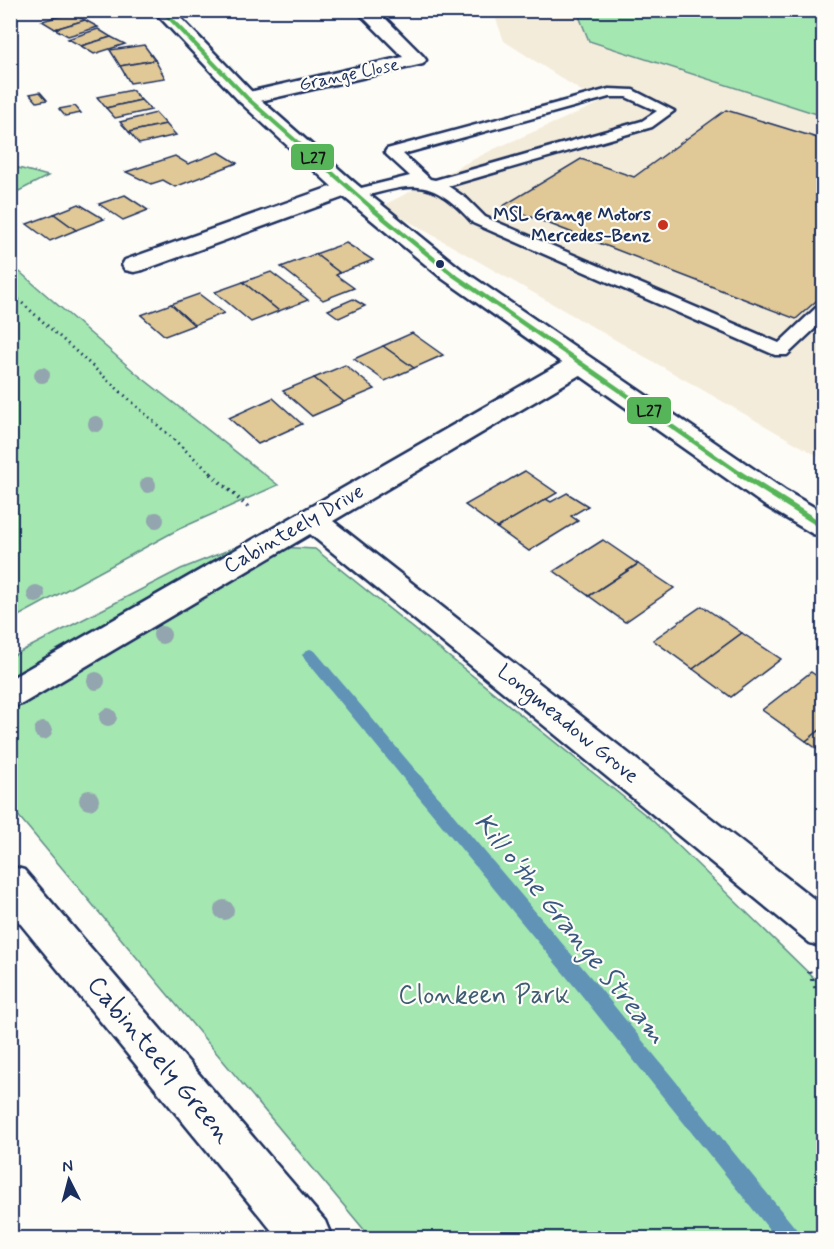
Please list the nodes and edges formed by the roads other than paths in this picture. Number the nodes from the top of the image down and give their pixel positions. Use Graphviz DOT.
graph roads {
  1 [pos="162,10"];
  2 [pos="365,10"];
  3 [pos="247,98"];
  4 [pos="429,183"];
  5 [pos="351,191"];
  6 [pos="134,265"];
  7 [pos="824,310"];
  8 [pos="579,364"];
  9 [pos="311,519"];
  10 [pos="824,527"];
  11 [pos="10,694"];
  12 [pos="10,882"];
  13 [pos="824,931"];
  14 [pos="308,1239"];
  1 -- 3 [label="street"];
  2 -- 3 [label="street, Grange Close"];
  3 -- 5 [label="street"];
  4 -- 4 [label="lane"];
  4 -- 5 [label="lane"];
  4 -- 7 [label="lane"];
  5 -- 6 [label="street"];
  5 -- 8 [label="street"];
  8 -- 9 [label="street, Cabinteely Drive"];
  8 -- 10 [label="street"];
  9 -- 11 [label="street, Cabinteely Drive"];
  9 -- 13 [label="street, Longmeadow Grove"];
  12 -- 14 [label="street, Cabinteely Green"];
}
